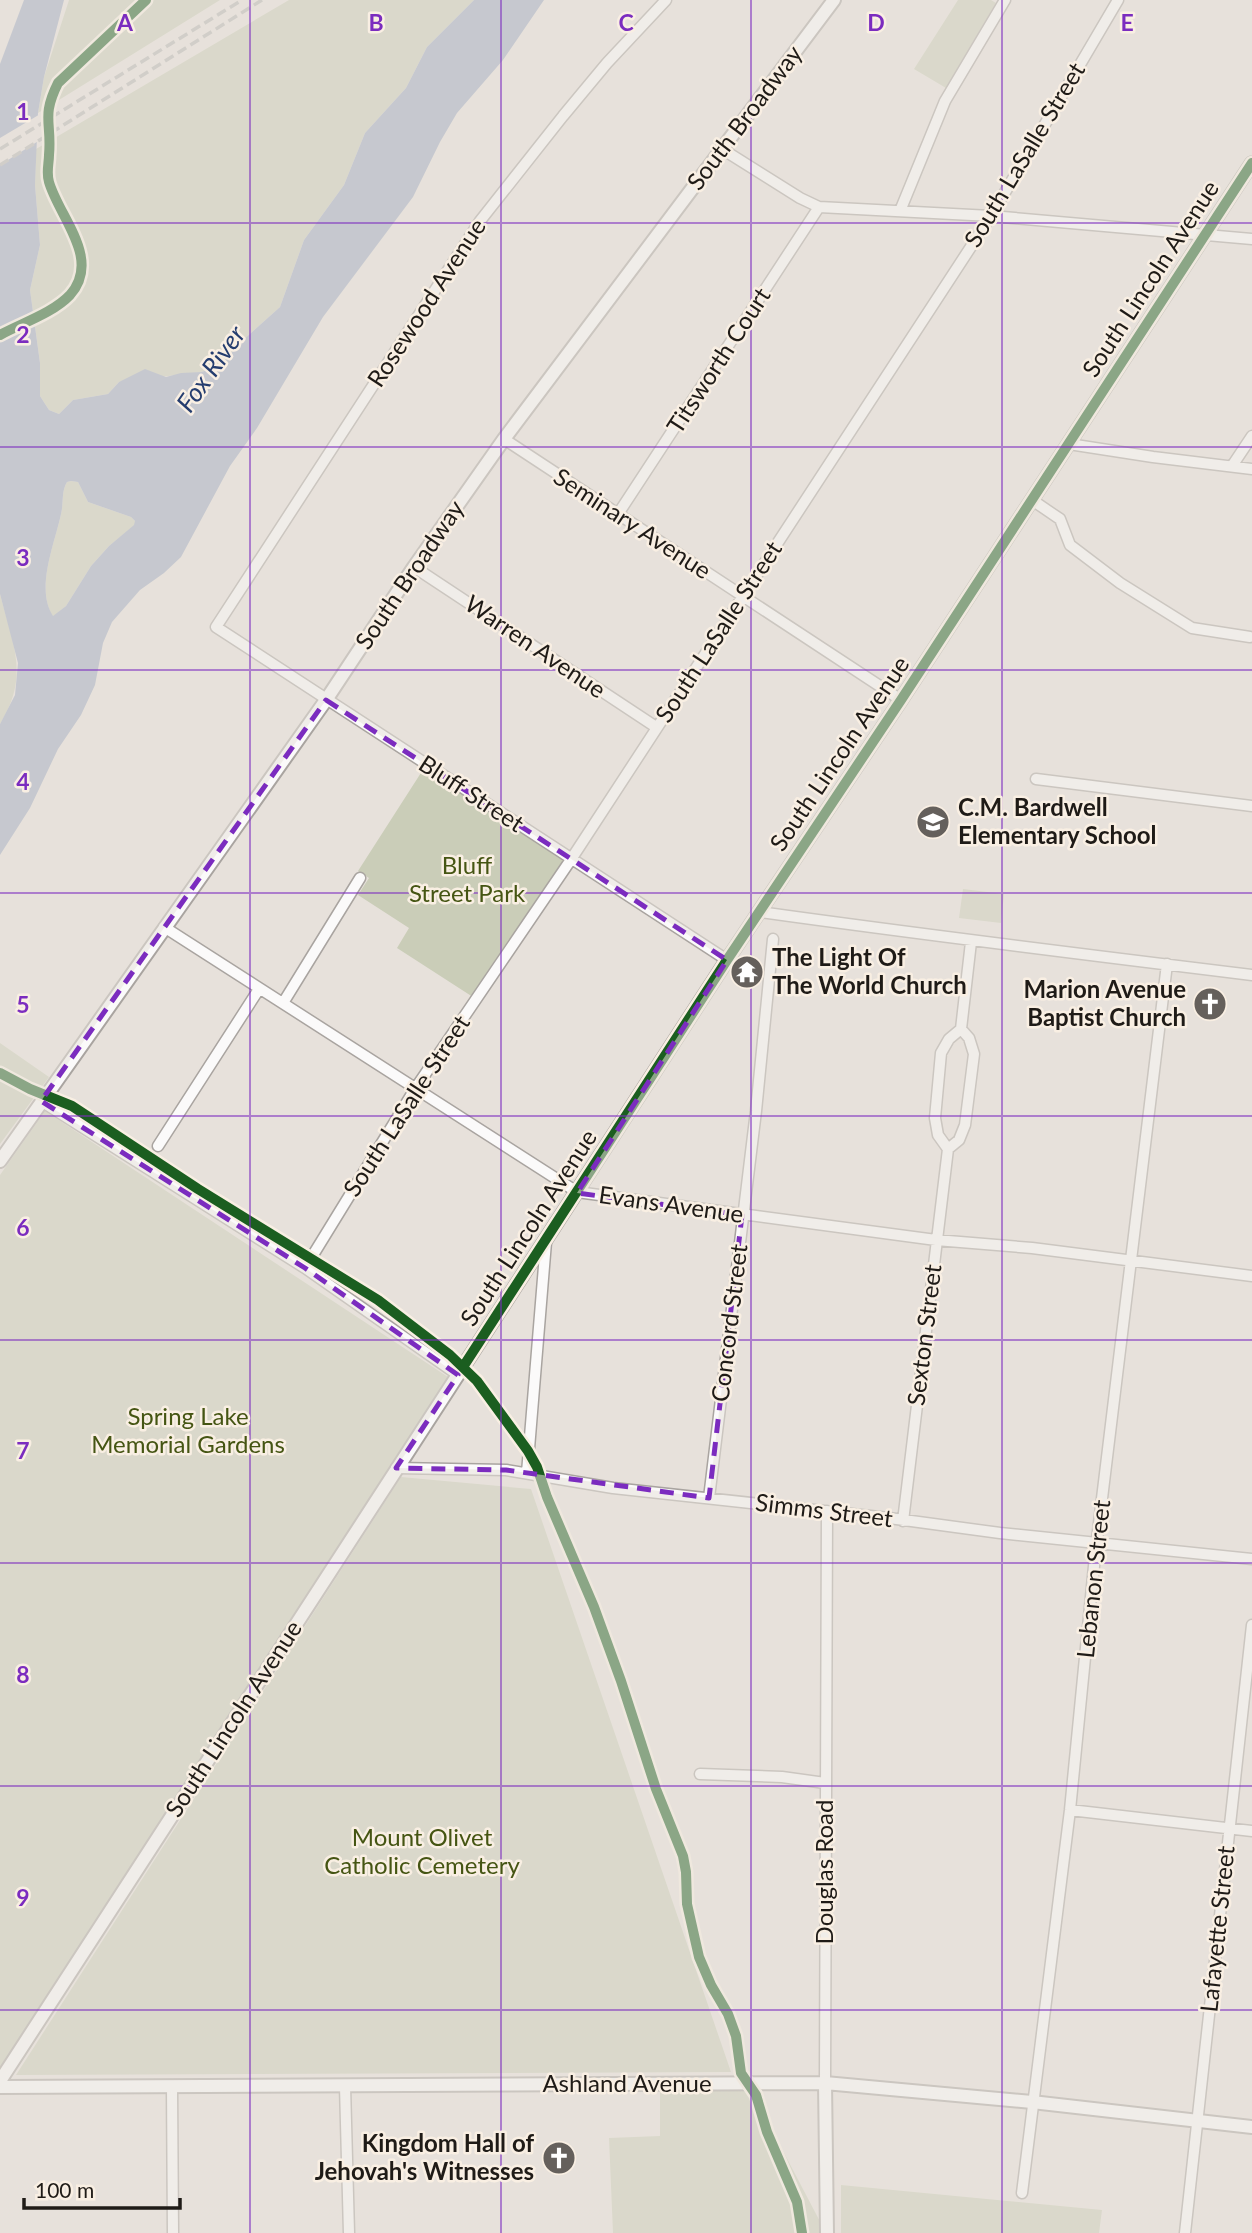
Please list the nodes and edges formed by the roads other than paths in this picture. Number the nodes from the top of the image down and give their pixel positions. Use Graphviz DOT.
graph roads {
  1 [pos="666,0"];
  2 [pos="834,0"];
  3 [pos="1005,0"];
  4 [pos="1118,0"];
  5 [pos="722,149"];
  6 [pos="1252,163"];
  7 [pos="819,207"];
  8 [pos="900,211"];
  9 [pos="991,216"];
  10 [pos="1204,235"];
  11 [pos="1252,239"];
  12 [pos="1252,436"];
  13 [pos="503,439"];
  14 [pos="1069,444"];
  15 [pos="1232,466"];
  16 [pos="1252,469"];
  17 [pos="1032,500"];
  18 [pos="618,514"];
  19 [pos="414,567"];
  20 [pos="742,597"];
  21 [pos="216,627"];
  22 [pos="1250,637"];
  23 [pos="326,699"];
  24 [pos="901,700"];
  25 [pos="656,727"];
  26 [pos="1036,779"];
  27 [pos="1252,806"];
  28 [pos="572,858"];
  29 [pos="360,878"];
  30 [pos="760,912"];
  31 [pos="164,928"];
  32 [pos="773,939"];
  33 [pos="971,942"];
  34 [pos="727,960"];
  35 [pos="1167,964"];
  36 [pos="1252,975"];
  37 [pos="259,989"];
  38 [pos="283,1003"];
  39 [pos="961,1029"];
  40 [pos="415,1089"];
  41 [pos="41,1101"];
  42 [pos="158,1146"];
  43 [pos="948,1149"];
  44 [pos="0,1161"];
  45 [pos="577,1192"];
  46 [pos="742,1215"];
  47 [pos="936,1240"];
  48 [pos="546,1242"];
  49 [pos="1130,1260"];
  50 [pos="308,1263"];
  51 [pos="1252,1276"];
  52 [pos="458,1375"];
  53 [pos="396,1468"];
  54 [pos="527,1473"];
  55 [pos="709,1498"];
  56 [pos="827,1511"];
  57 [pos="903,1521"];
  58 [pos="1097,1543"];
  59 [pos="1252,1559"];
  60 [pos="1252,1625"];
  61 [pos="700,1774"];
  62 [pos="825,1783"];
  63 [pos="1070,1810"];
  64 [pos="1228,1828"];
  65 [pos="1252,1831"];
  66 [pos="0,2081"];
  67 [pos="825,2083"];
  68 [pos="345,2086"];
  69 [pos="0,2087"];
  70 [pos="172,2087"];
  71 [pos="1032,2102"];
  72 [pos="1198,2121"];
  73 [pos="1252,2127"];
  74 [pos="1022,2193"];
  75 [pos="173,2233"];
  76 [pos="349,2233"];
  77 [pos="827,2233"];
  78 [pos="1185,2233"];
  1 -- 21 [label="street, Rosewood Avenue"];
  2 -- 5 [label="street, South Broadway"];
  3 -- 8 [label="street"];
  4 -- 9 [label="street, South LaSalle Street"];
  5 -- 7 [label="street"];
  5 -- 13 [label="street, South Broadway"];
  6 -- 10 [label="street, South Lincoln Avenue"];
  7 -- 8 [label="street"];
  7 -- 18 [label="street, Titsworth Court"];
  8 -- 9 [label="street"];
  9 -- 10 [label="street"];
  9 -- 20 [label="street, South LaSalle Street"];
  10 -- 11 [label="street"];
  10 -- 14 [label="street, South Lincoln Avenue"];
  12 -- 15 [label="street"];
  13 -- 18 [label="street, Seminary Avenue"];
  13 -- 19 [label="street, South Broadway"];
  14 -- 15 [label="street"];
  14 -- 17 [label="street, South Lincoln Avenue"];
  15 -- 16 [label="street"];
  17 -- 22 [label="street"];
  17 -- 24 [label="street, South Lincoln Avenue"];
  18 -- 20 [label="street, Seminary Avenue"];
  19 -- 23 [label="street, South Broadway"];
  19 -- 25 [label="street, Warren Avenue"];
  20 -- 24 [label="street, Seminary Avenue"];
  20 -- 25 [label="street, South LaSalle Street"];
  21 -- 23 [label="street, Bluff Street"];
  23 -- 28 [label="street, Bluff Street"];
  23 -- 31 [label="street, South Broadway"];
  24 -- 30 [label="street, South Lincoln Avenue"];
  25 -- 28 [label="street, South LaSalle Street"];
  26 -- 27 [label="street"];
  28 -- 34 [label="street, Bluff Street"];
  28 -- 40 [label="street, South LaSalle Street"];
  29 -- 38 [label="street"];
  30 -- 33 [label="street"];
  30 -- 34 [label="street, South Lincoln Avenue"];
  31 -- 37 [label="street, Evans Avenue"];
  31 -- 41 [label="street, South Broadway"];
  32 -- 46 [label="street, Concord Street"];
  33 -- 35 [label="street"];
  33 -- 39 [label="street, Sexton Street"];
  34 -- 45 [label="street, South Lincoln Avenue"];
  35 -- 36 [label="street"];
  35 -- 49 [label="street, Lebanon Street"];
  37 -- 38 [label="street, Evans Avenue"];
  37 -- 42 [label="street"];
  38 -- 40 [label="street, Evans Avenue"];
  39 -- 43 [label="street, Sexton Street"];
  39 -- 43 [label="street, Sexton Street"];
  40 -- 45 [label="street, Evans Avenue"];
  40 -- 50 [label="street, South LaSalle Street"];
  41 -- 44 [label="street, South Broadway"];
  41 -- 50 [label="street"];
  43 -- 47 [label="street, Sexton Street"];
  45 -- 46 [label="street, Evans Avenue"];
  45 -- 48 [label="street, South Lincoln Avenue"];
  46 -- 47 [label="street, Evans Avenue"];
  46 -- 55 [label="street, Concord Street"];
  47 -- 49 [label="street, Evans Avenue"];
  47 -- 57 [label="street, Sexton Street"];
  48 -- 52 [label="street, South Lincoln Avenue"];
  48 -- 54 [label="street"];
  49 -- 51 [label="street, Evans Avenue"];
  49 -- 58 [label="street, Lebanon Street"];
  50 -- 52 [label="street"];
  52 -- 53 [label="street, South Lincoln Avenue"];
  53 -- 54 [label="street, Simms Street"];
  53 -- 66 [label="street, South Lincoln Avenue"];
  54 -- 55 [label="street, Simms Street"];
  55 -- 56 [label="street, Simms Street"];
  56 -- 57 [label="street, Simms Street"];
  56 -- 62 [label="street, Douglas Road"];
  57 -- 58 [label="street, Simms Street"];
  58 -- 59 [label="street, Simms Street"];
  58 -- 63 [label="street, Lebanon Street"];
  60 -- 64 [label="street, Lafayette Street"];
  61 -- 62 [label="street"];
  62 -- 67 [label="street, Douglas Road"];
  63 -- 64 [label="street"];
  63 -- 71 [label="street, Lebanon Street"];
  64 -- 65 [label="street"];
  64 -- 72 [label="street, Lafayette Street"];
  67 -- 68 [label="street, Ashland Avenue"];
  67 -- 71 [label="street, Ashland Avenue"];
  67 -- 77 [label="street, Douglas Road"];
  68 -- 70 [label="street, Ashland Avenue"];
  68 -- 76 [label="street"];
  69 -- 70 [label="street, Ashland Avenue"];
  70 -- 75 [label="street"];
  71 -- 72 [label="street, Ashland Avenue"];
  71 -- 74 [label="street, Lebanon Street"];
  72 -- 73 [label="street, Ashland Avenue"];
  72 -- 78 [label="street, Lafayette Street"];
}
